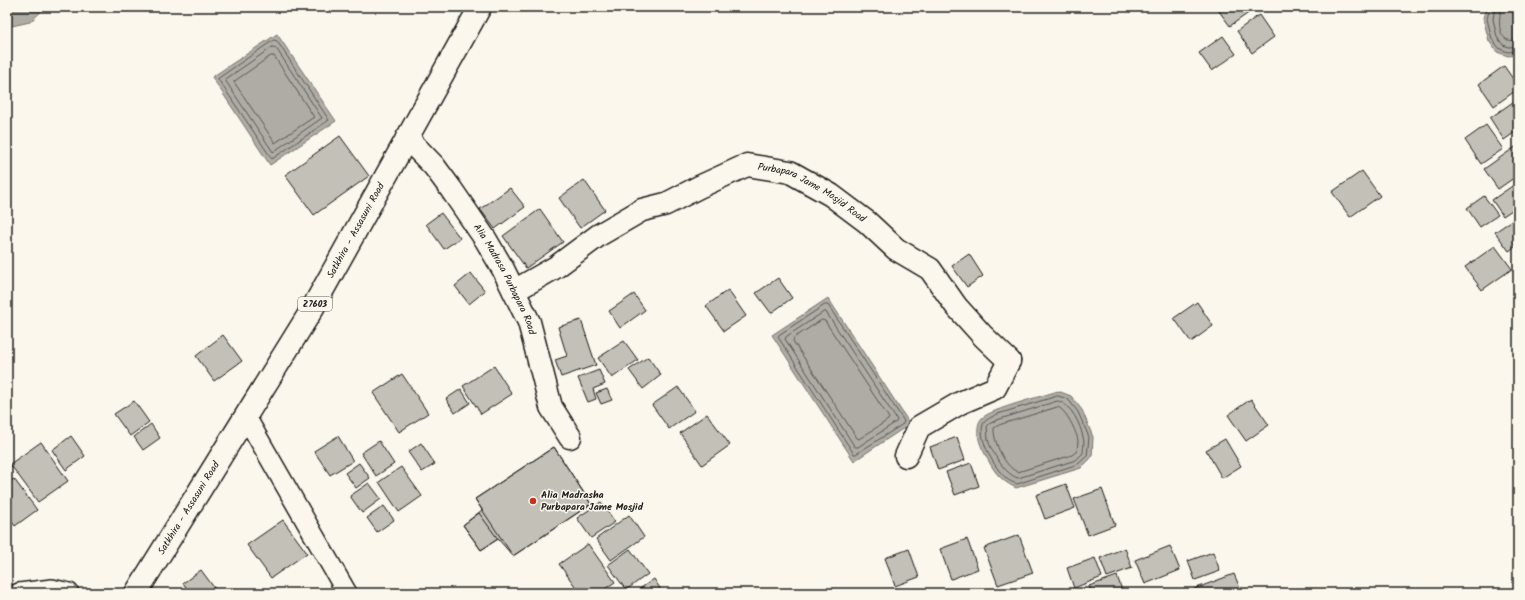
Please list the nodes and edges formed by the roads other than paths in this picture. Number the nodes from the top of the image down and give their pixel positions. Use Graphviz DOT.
graph roads {
  1 [pos="480,7"];
  2 [pos="407,138"];
  3 [pos="514,291"];
  4 [pos="246,417"];
  5 [pos="570,437"];
  6 [pos="906,456"];
  7 [pos="20,593"];
  8 [pos="68,593"];
  9 [pos="136,593"];
  10 [pos="347,593"];
  1 -- 2 [label="main road, Satkhira - Assasuni Road / Z7603"];
  2 -- 3 [label="main road, Alia Madrasa Purbapara Road"];
  2 -- 4 [label="main road, Satkhira - Assasuni Road / Z7603"];
  3 -- 5 [label="main road, Alia Madrasa Purbapara Road"];
  3 -- 6 [label="main road, Purbapara Jame Mosjid Road"];
  4 -- 9 [label="main road, Satkhira - Assasuni Road / Z7603"];
  4 -- 10 [label="street"];
  7 -- 8 [label="street"];
}
